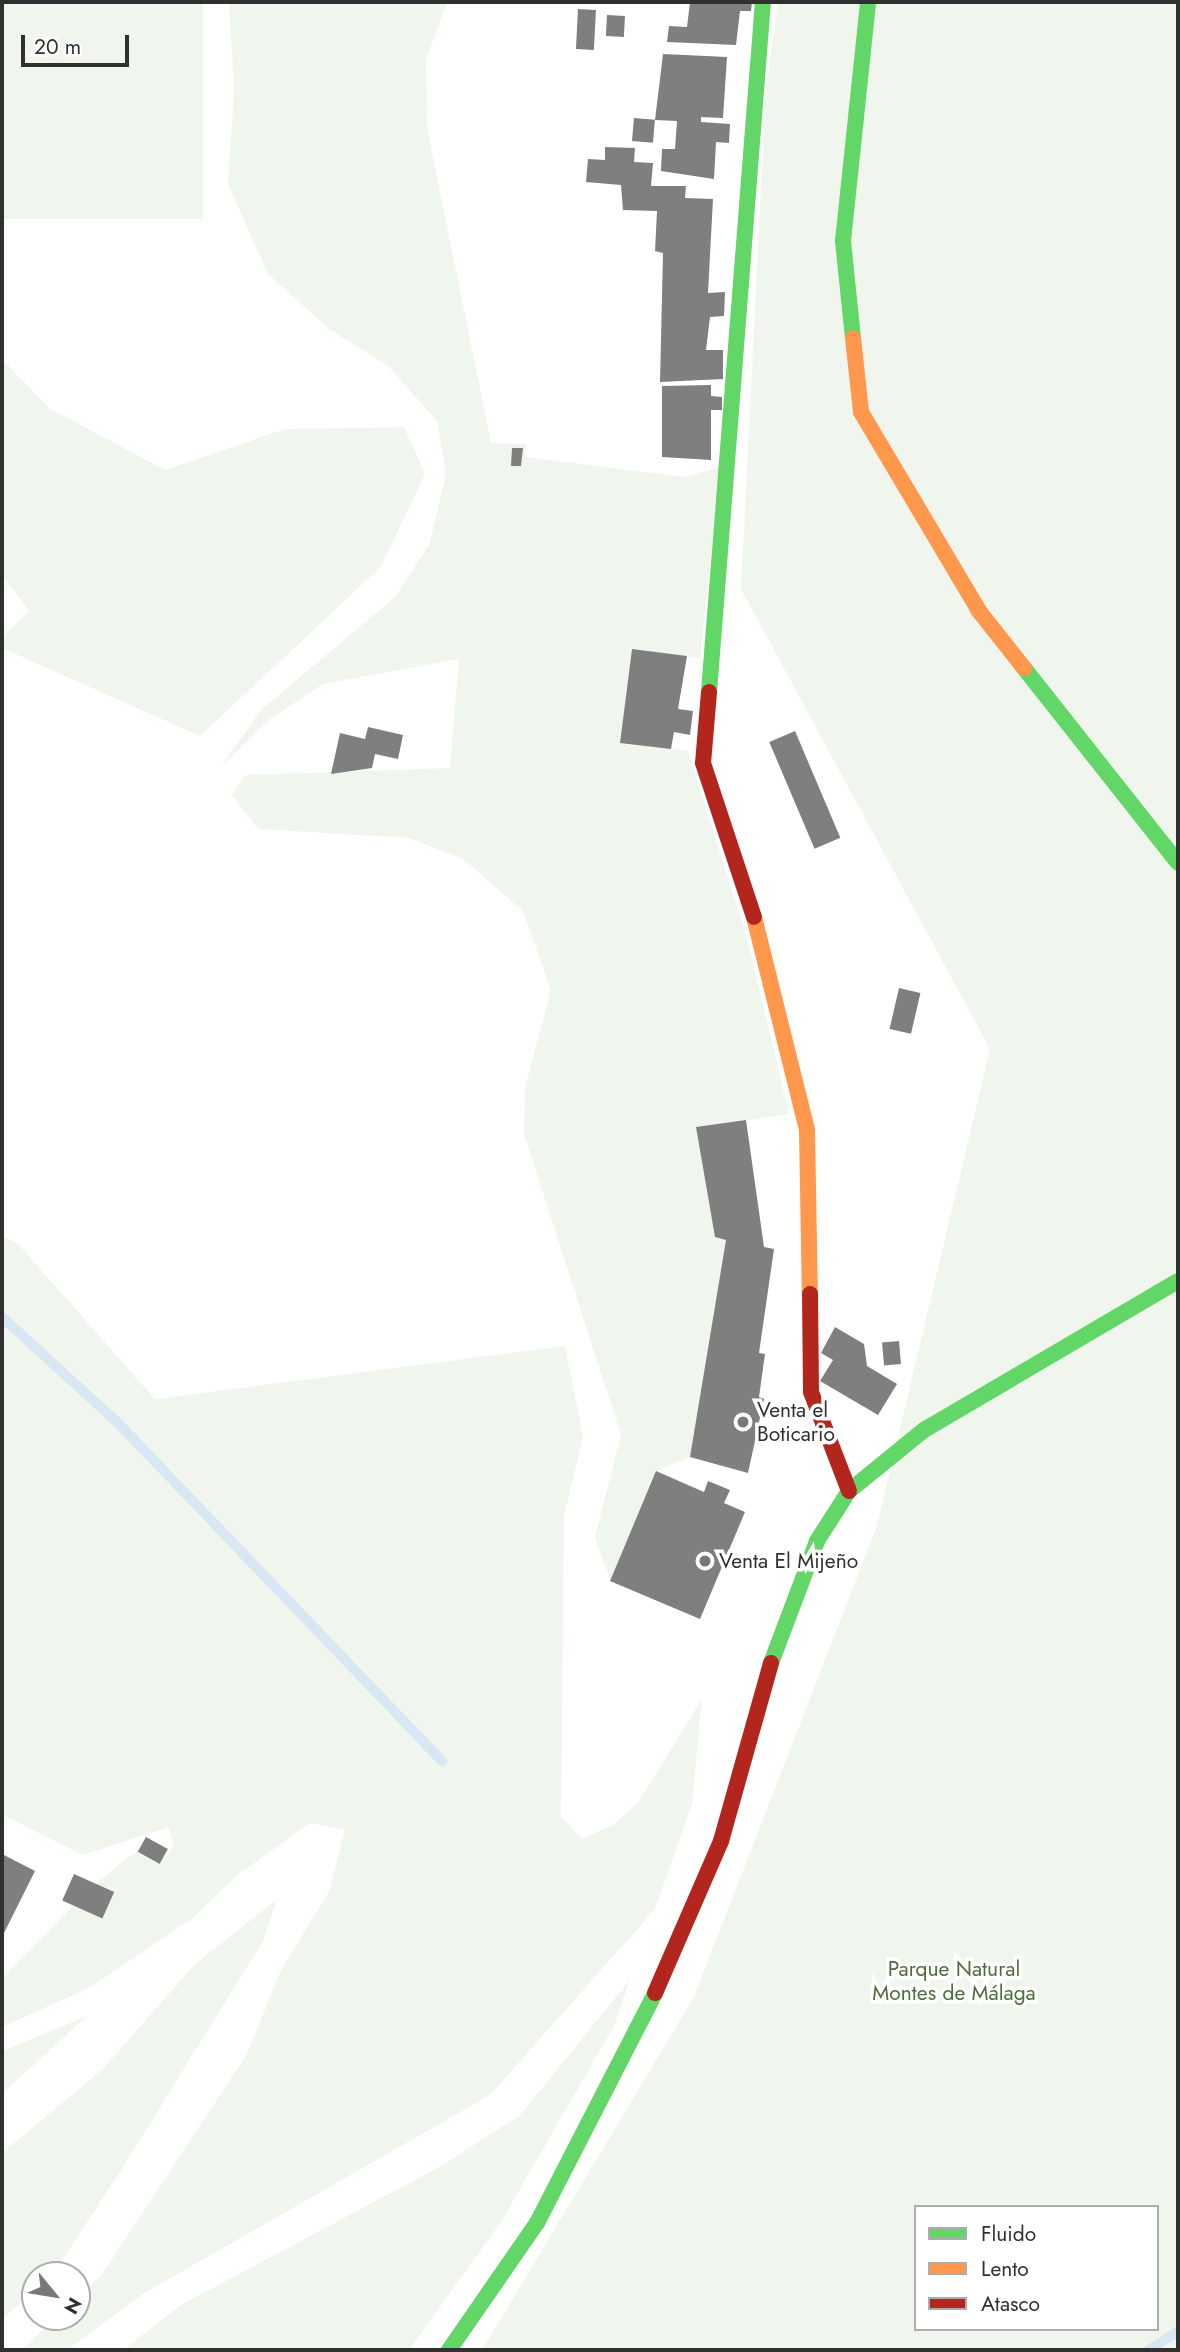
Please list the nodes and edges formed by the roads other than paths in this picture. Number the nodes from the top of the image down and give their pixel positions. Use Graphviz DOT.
graph roads {
  1 [pos="763,2"];
  2 [pos="868,2"];
  3 [pos="1178,863"];
  4 [pos="1178,1281"];
  5 [pos="849,1491"];
  6 [pos="449,2350"];
  1 -- 5 [label="main road"];
  2 -- 3 [label="main road"];
  4 -- 5 [label="main road"];
  5 -- 6 [label="main road"];
}
